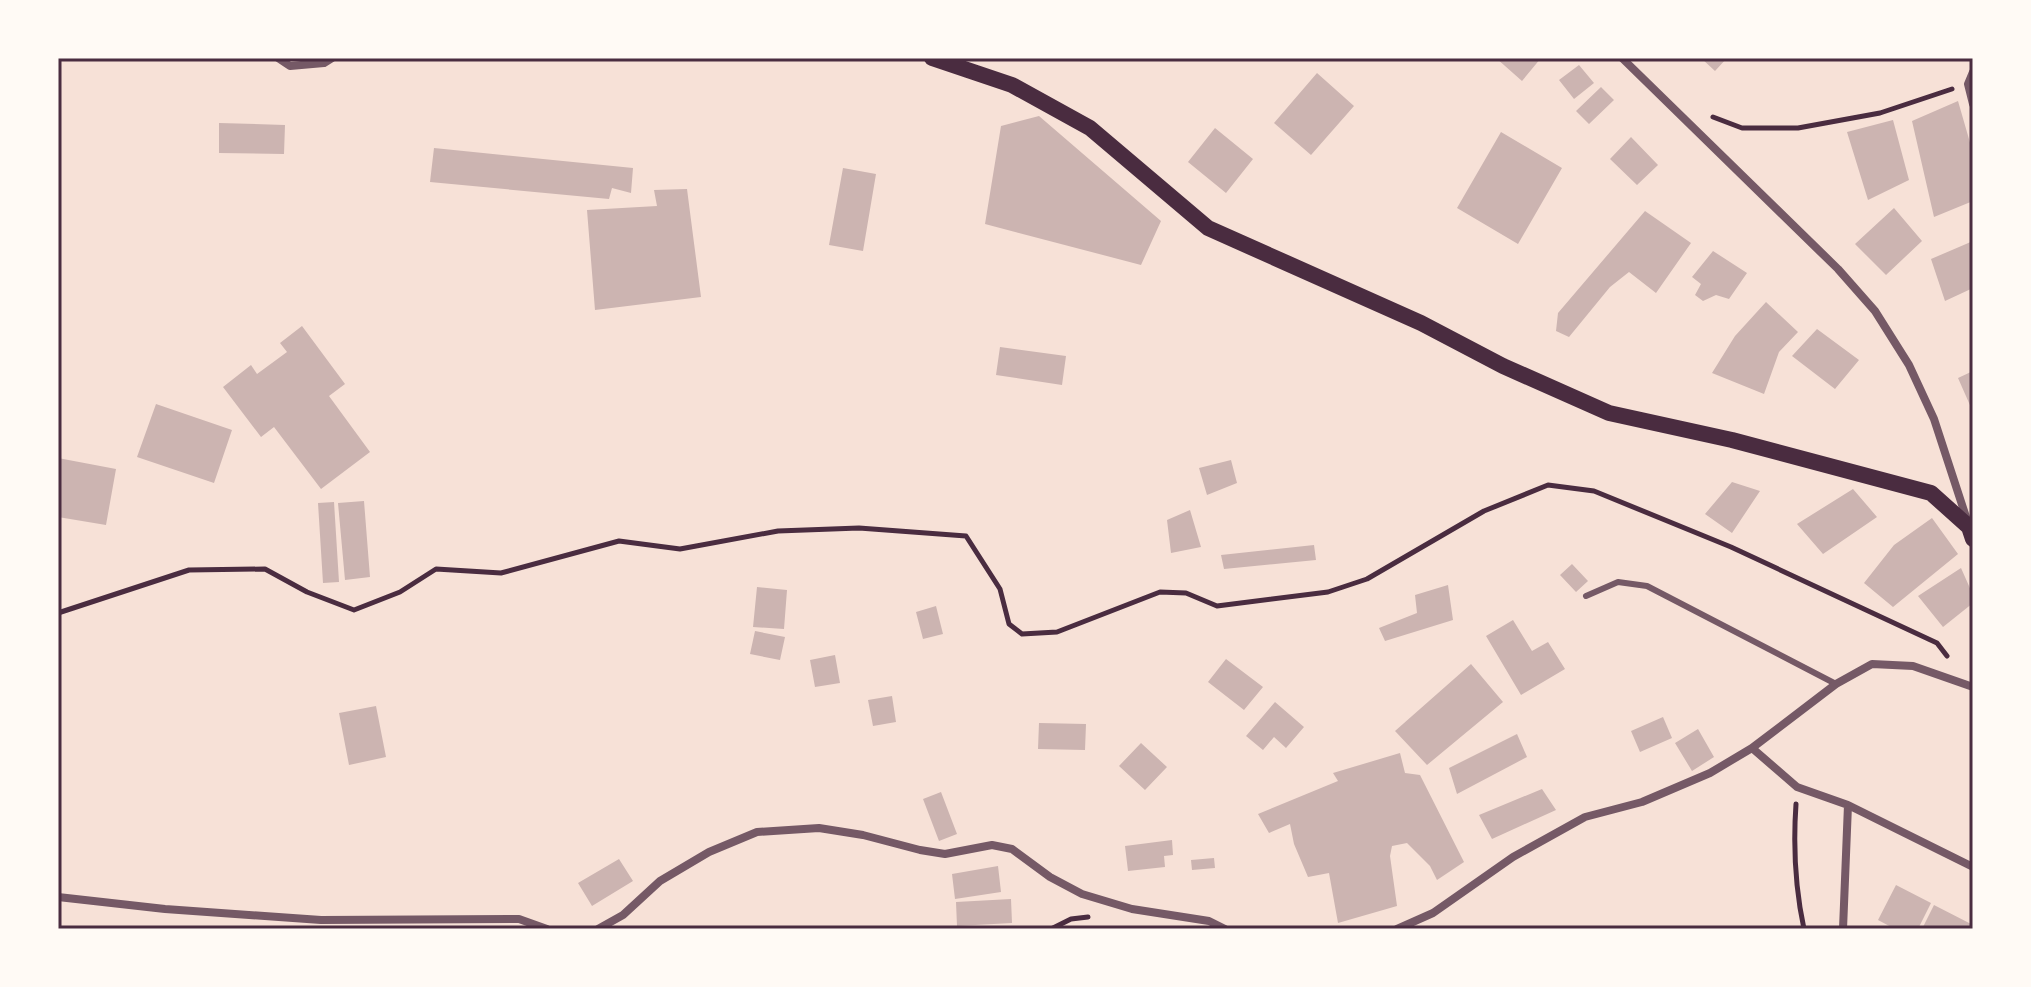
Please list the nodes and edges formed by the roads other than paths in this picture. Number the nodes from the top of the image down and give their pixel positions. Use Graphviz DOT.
graph roads {
  1 [pos="278,58"];
  2 [pos="332,58"];
  3 [pos="932,58"];
  4 [pos="1622,58"];
  5 [pos="1973,72"];
  6 [pos="1973,104"];
  7 [pos="1971,533"];
  8 [pos="1586,596"];
  9 [pos="1836,684"];
  10 [pos="1969,685"];
  11 [pos="1752,748"];
  12 [pos="1848,805"];
  13 [pos="1973,867"];
  14 [pos="58,897"];
  15 [pos="547,929"];
  16 [pos="598,929"];
  17 [pos="1225,929"];
  18 [pos="1397,929"];
  19 [pos="1843,929"];
  1 -- 2 [label="street"];
  3 -- 7 [label="main road"];
  4 -- 7 [label="street"];
  5 -- 6 [label="street"];
  8 -- 9 [label="lane"];
  9 -- 10 [label="street"];
  9 -- 11 [label="street"];
  11 -- 12 [label="street"];
  11 -- 18 [label="street"];
  12 -- 13 [label="street"];
  12 -- 19 [label="street"];
  14 -- 15 [label="street"];
  16 -- 17 [label="street"];
}
